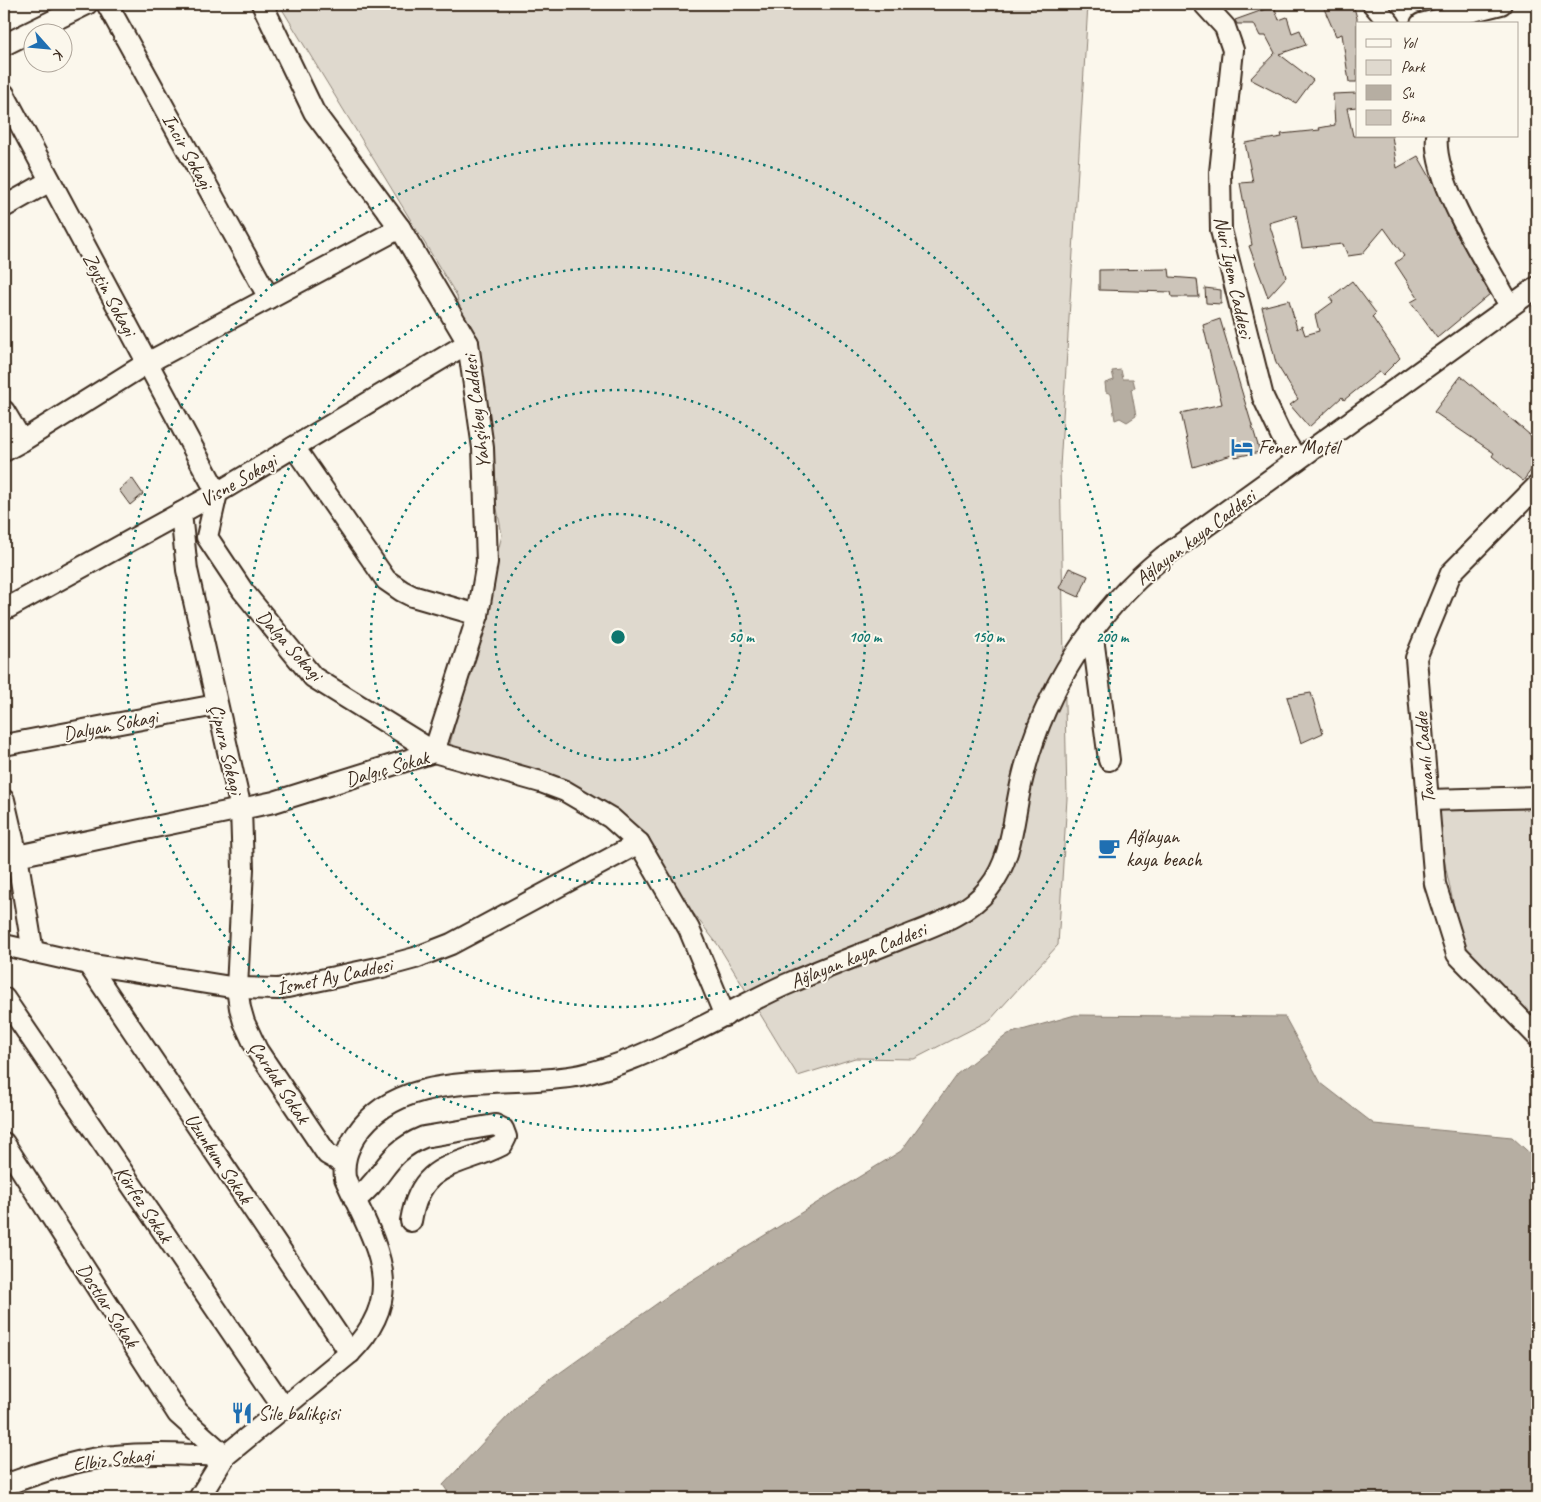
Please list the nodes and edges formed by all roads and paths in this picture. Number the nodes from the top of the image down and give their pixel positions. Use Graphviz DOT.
graph roads {
  1 [pos="87,4"];
  2 [pos="107,4"];
  3 [pos="262,4"];
  4 [pos="1204,4"];
  5 [pos="1373,4"];
  6 [pos="1501,4"];
  7 [pos="1477,16"];
  8 [pos="1388,22"];
  9 [pos="1435,22"];
  10 [pos="4,45"];
  11 [pos="4,94"];
  12 [pos="12,120"];
  13 [pos="1437,138"];
  14 [pos="50,181"];
  15 [pos="4,207"];
  16 [pos="400,228"];
  17 [pos="1537,287"];
  18 [pos="269,298"];
  19 [pos="1510,306"];
  20 [pos="468,343"];
  21 [pos="147,363"];
  22 [pos="4,411"];
  23 [pos="22,441"];
  24 [pos="294,447"];
  25 [pos="4,451"];
  26 [pos="1297,460"];
  27 [pos="1537,486"];
  28 [pos="217,493"];
  29 [pos="181,513"];
  30 [pos="4,610"];
  31 [pos="478,614"];
  32 [pos="1092,630"];
  33 [pos="216,705"];
  34 [pos="4,745"];
  35 [pos="434,752"];
  36 [pos="1109,760"];
  37 [pos="1537,797"];
  38 [pos="4,800"];
  39 [pos="1428,800"];
  40 [pos="241,809"];
  41 [pos="639,843"];
  42 [pos="17,856"];
  43 [pos="4,945"];
  44 [pos="33,952"];
  45 [pos="88,964"];
  46 [pos="237,988"];
  47 [pos="4,998"];
  48 [pos="725,1016"];
  49 [pos="1537,1036"];
  50 [pos="4,1143"];
  51 [pos="343,1163"];
  52 [pos="355,1200"];
  53 [pos="411,1221"];
  54 [pos="350,1353"];
  55 [pos="284,1409"];
  56 [pos="225,1456"];
  57 [pos="4,1485"];
  58 [pos="199,1498"];
  1 -- 10 [label="street"];
  2 -- 18 [label="street, Incir Sokagi"];
  3 -- 16 [label="street, Yahşibey Caddesi"];
  4 -- 26 [label="street, Nuri Iyem Caddesi"];
  5 -- 8 [label="street"];
  6 -- 7 [label="street"];
  7 -- 9 [label="street"];
  11 -- 12 [label="street, Zeytin Sokagi"];
  12 -- 14 [label="street, Zeytin Sokagi"];
  13 -- 19 [label="street"];
  14 -- 15 [label="street"];
  14 -- 21 [label="street, Zeytin Sokagi"];
  16 -- 18 [label="street"];
  16 -- 20 [label="street, Yahşibey Caddesi"];
  17 -- 19 [label="street, Ağlayan kaya Caddesi"];
  18 -- 21 [label="street"];
  19 -- 26 [label="street, Ağlayan kaya Caddesi"];
  20 -- 24 [label="street, Visne Sokagi"];
  20 -- 31 [label="street, Yahşibey Caddesi"];
  21 -- 23 [label="street"];
  21 -- 28 [label="street, Zeytin Sokagi"];
  22 -- 23 [label="street"];
  23 -- 25 [label="street"];
  24 -- 28 [label="street, Visne Sokagi"];
  24 -- 31 [label="street"];
  26 -- 32 [label="street, Ağlayan kaya Caddesi"];
  27 -- 39 [label="street, Tavanlı Cadde"];
  28 -- 29 [label="street, Visne Sokagi"];
  28 -- 35 [label="street, Dalga Sokagi"];
  29 -- 30 [label="street, Visne Sokagi"];
  29 -- 33 [label="street, Çipura Sokagi"];
  31 -- 35 [label="street, Yahşibey Caddesi"];
  32 -- 36 [label="street"];
  32 -- 48 [label="street, Ağlayan kaya Caddesi"];
  33 -- 34 [label="street, Dalyan Sokagi"];
  33 -- 40 [label="street, Çipura Sokagi"];
  35 -- 40 [label="street, Dalgıç Sokak"];
  35 -- 41 [label="street, Dalgıç Sokak"];
  37 -- 39 [label="street"];
  38 -- 42 [label="street"];
  39 -- 49 [label="street, Tavanlı Cadde"];
  40 -- 42 [label="street, Dalgıç Sokak"];
  40 -- 46 [label="street, Çipura Sokagi"];
  41 -- 46 [label="street, İsmet Ay Caddesi"];
  41 -- 48 [label="street, Dalgıç Sokak"];
  42 -- 44 [label="street"];
  43 -- 44 [label="street, İsmet Ay Caddesi"];
  44 -- 45 [label="street, İsmet Ay Caddesi"];
  45 -- 46 [label="street, İsmet Ay Caddesi"];
  45 -- 54 [label="street, Uzunkum Sokak"];
  46 -- 51 [label="street, Çardak Sokak"];
  47 -- 55 [label="street, Körfez Sokak"];
  48 -- 51 [label="street, Ağlayan kaya Caddesi"];
  50 -- 56 [label="street, Dostlar Sokak"];
  51 -- 52 [label="street"];
  52 -- 53 [label="street"];
  52 -- 54 [label="street"];
  54 -- 55 [label="street"];
  55 -- 56 [label="street"];
  56 -- 57 [label="street, Elbiz Sokagi"];
  56 -- 58 [label="street"];
}
